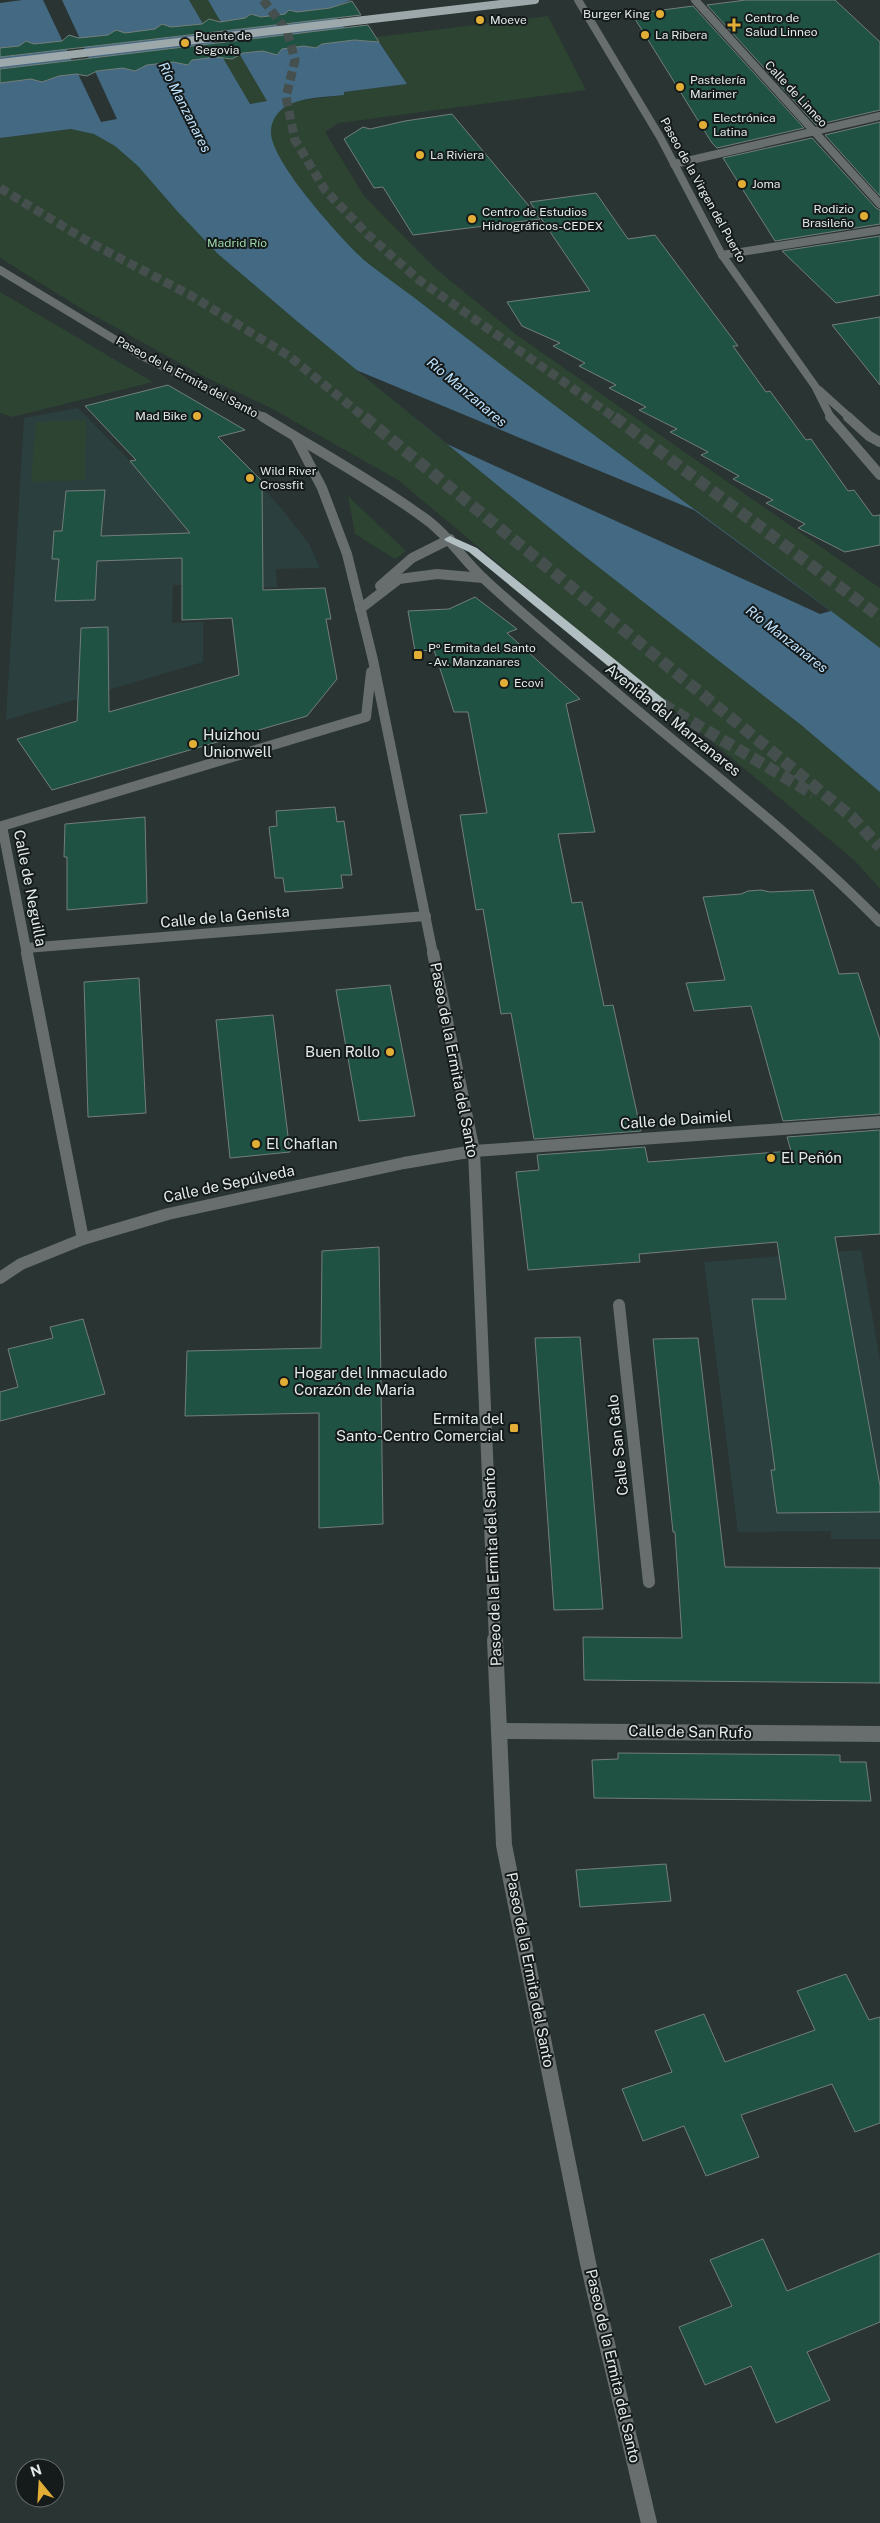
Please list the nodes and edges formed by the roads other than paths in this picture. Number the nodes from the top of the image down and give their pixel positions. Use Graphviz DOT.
graph roads {
  1 [pos="536,0"];
  2 [pos="578,0"];
  3 [pos="694,0"];
  4 [pos="0,63"];
  5 [pos="880,116"];
  6 [pos="815,130"];
  7 [pos="674,164"];
  8 [pos="880,204"];
  9 [pos="880,230"];
  10 [pos="722,254"];
  11 [pos="0,270"];
  12 [pos="815,386"];
  13 [pos="296,438"];
  14 [pos="880,442"];
  15 [pos="880,475"];
  16 [pos="450,539"];
  17 [pos="484,578"];
  18 [pos="360,609"];
  19 [pos="373,660"];
  20 [pos="662,704"];
  21 [pos="426,916"];
  22 [pos="880,922"];
  23 [pos="26,948"];
  24 [pos="880,1122"];
  25 [pos="474,1151"];
  26 [pos="84,1238"];
  27 [pos="0,1278"];
  28 [pos="619,1305"];
  29 [pos="649,1582"];
  30 [pos="499,1731"];
  31 [pos="880,1734"];
  32 [pos="649,2523"];
  1 -- 4 [label="main road, bridge"];
  2 -- 7 [label="street, Paseo de la Virgen del Puerto"];
  3 -- 6 [label="street, Calle de Linneo"];
  5 -- 6 [label="street"];
  6 -- 7 [label="street"];
  6 -- 8 [label="street, Calle de Linneo"];
  7 -- 10 [label="street, Paseo de la Virgen del Puerto"];
  9 -- 10 [label="street"];
  10 -- 12 [label="street, Paseo de la Virgen del Puerto"];
  11 -- 13 [label="street, Paseo de la Ermita del Santo"];
  12 -- 14 [label="street, Paseo de la Virgen del Puerto"];
  12 -- 15 [label="street, Paseo de la Virgen del Puerto"];
  13 -- 16 [label="street, Paseo de la Ermita del Santo"];
  13 -- 18 [label="street, Paseo de la Ermita del Santo"];
  16 -- 17 [label="street, Avenida del Manzanares"];
  16 -- 18 [label="street"];
  16 -- 20 [label="highway"];
  17 -- 18 [label="street"];
  17 -- 22 [label="street, Avenida del Manzanares"];
  18 -- 19 [label="street, Paseo de la Ermita del Santo"];
  19 -- 21 [label="street, Paseo de la Ermita del Santo"];
  19 -- 23 [label="street, Calle de Neguilla"];
  21 -- 23 [label="street, Calle de la Genista"];
  21 -- 25 [label="street, Paseo de la Ermita del Santo"];
  23 -- 26 [label="street, Calle de Neguilla"];
  24 -- 25 [label="street, Calle de Daimiel"];
  25 -- 26 [label="street, Calle de Sepúlveda"];
  25 -- 30 [label="street, Paseo de la Ermita del Santo"];
  26 -- 27 [label="street, Calle de Sepúlveda"];
  28 -- 29 [label="street, Calle San Galo"];
  30 -- 31 [label="street, Calle de San Rufo"];
  30 -- 32 [label="street, Paseo de la Ermita del Santo"];
}
